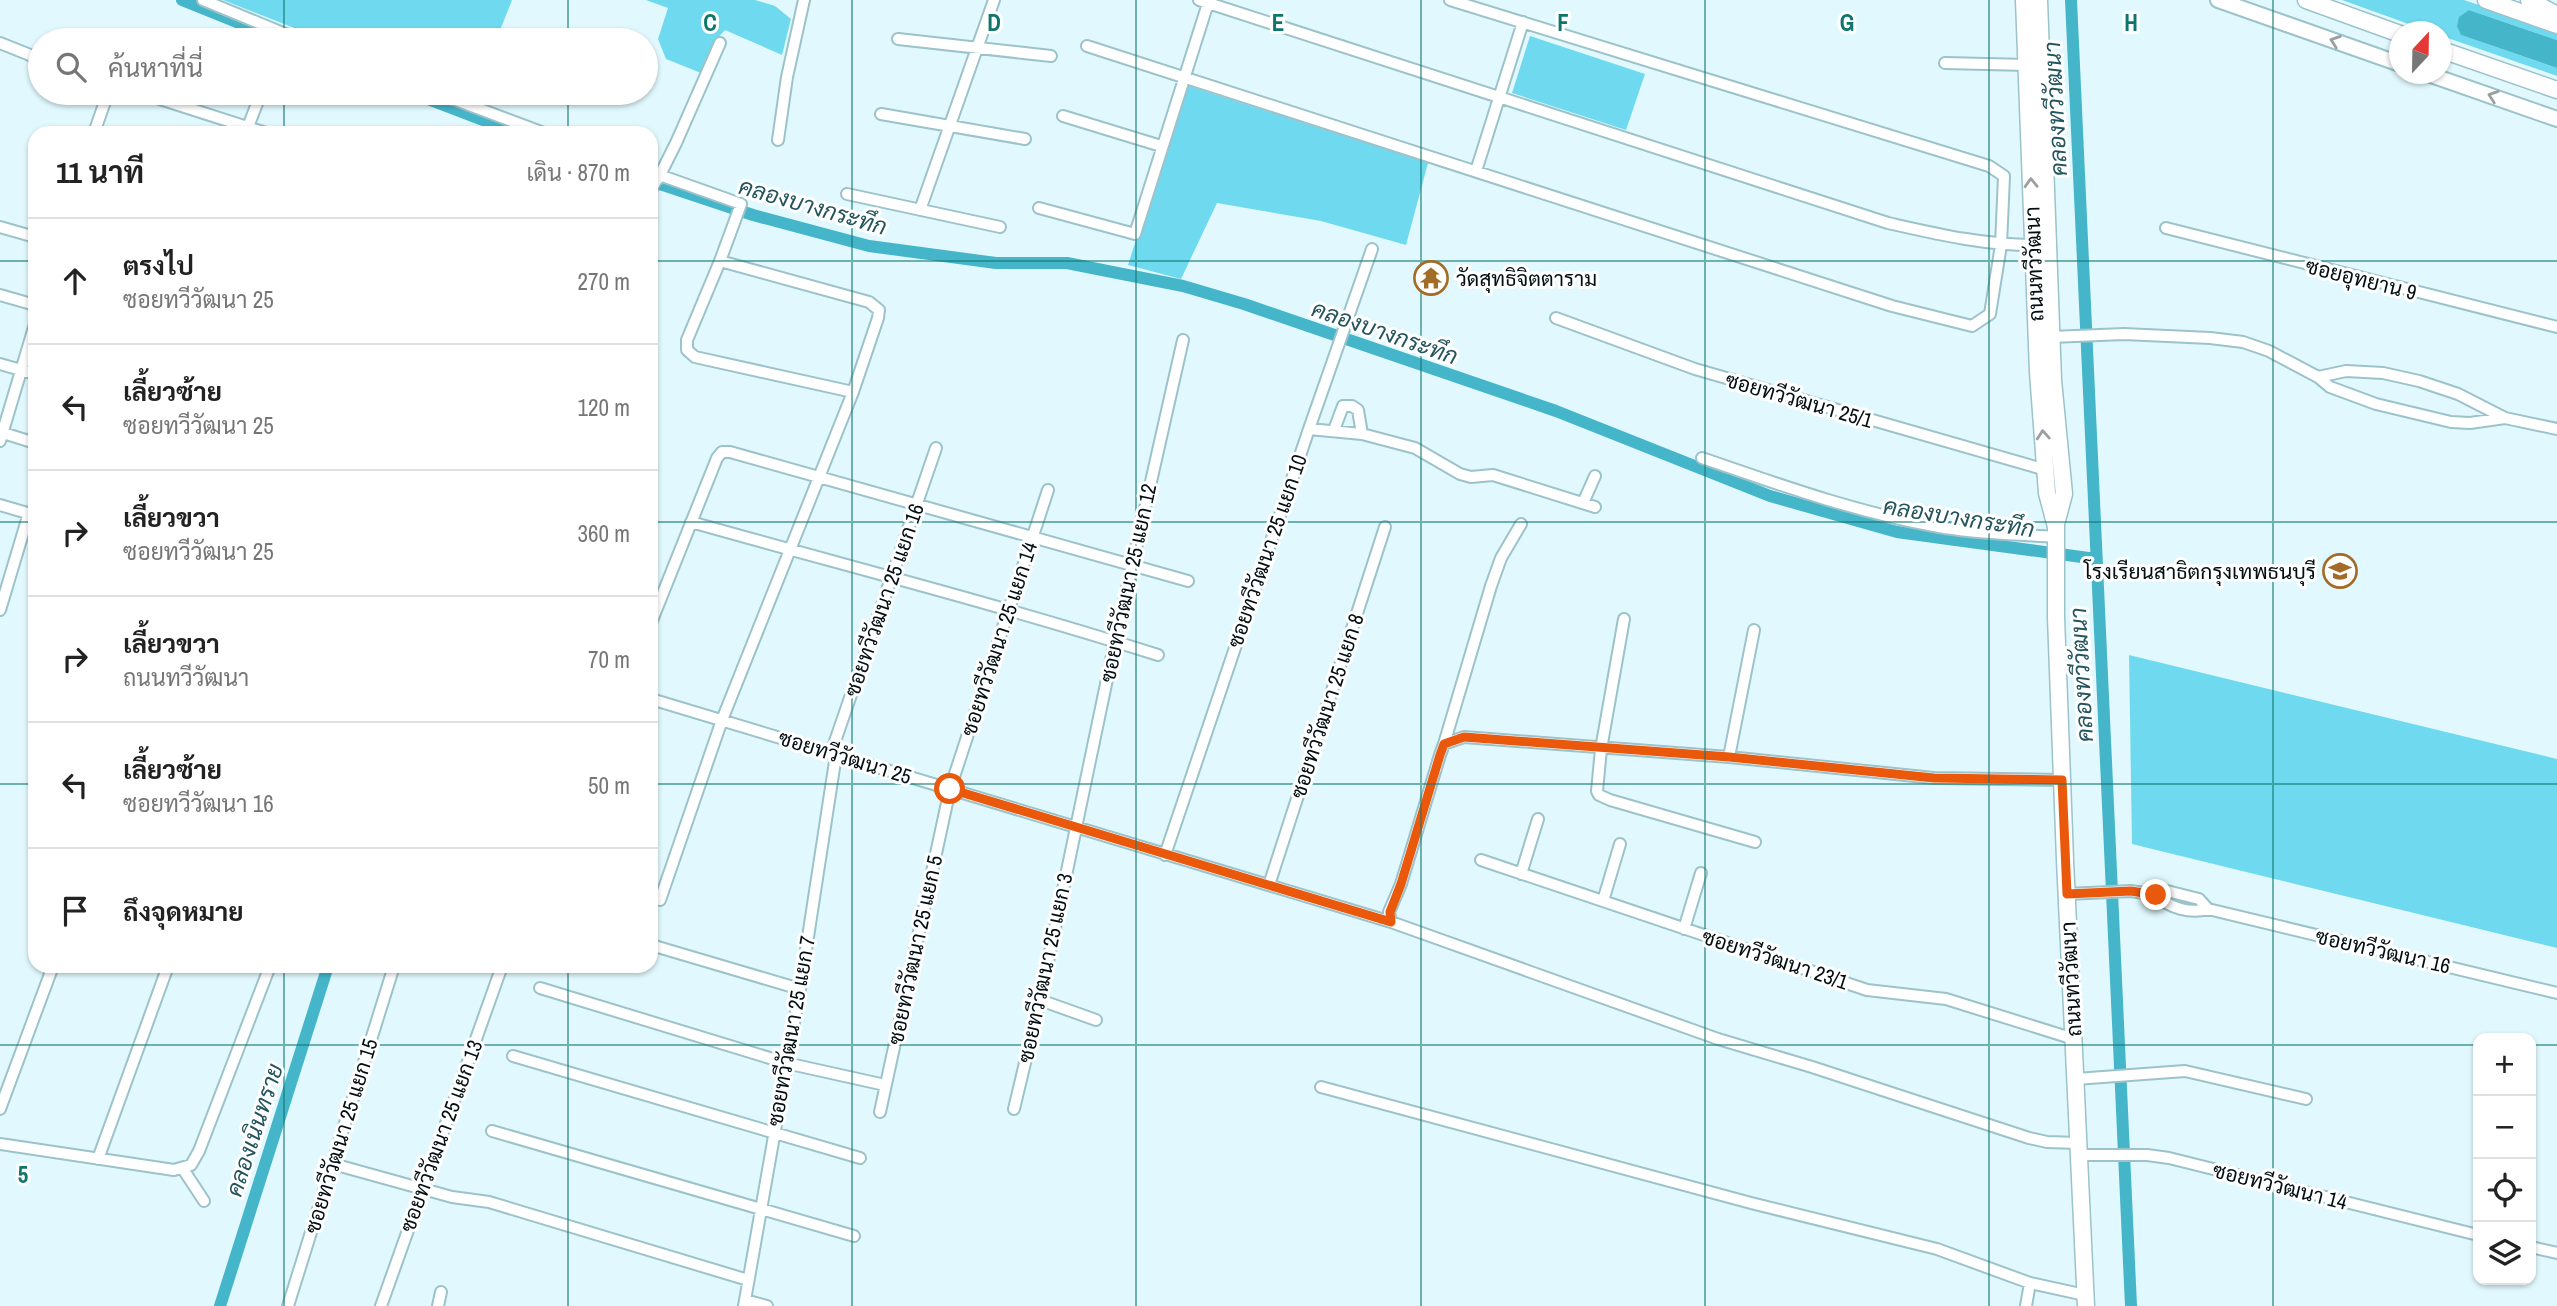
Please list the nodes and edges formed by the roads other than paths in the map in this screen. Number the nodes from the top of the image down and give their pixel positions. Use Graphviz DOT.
graph roads {
  1 [pos="203,0"];
  2 [pos="804,0"];
  3 [pos="994,0"];
  4 [pos="1450,0"];
  5 [pos="2024,0"];
  6 [pos="2039,0"];
  7 [pos="2218,0"];
  8 [pos="2306,0"];
  9 [pos="2486,0"];
  10 [pos="2529,0"];
  11 [pos="1205,1"];
  12 [pos="2557,15"];
  13 [pos="1523,22"];
  14 [pos="2557,25"];
  15 [pos="271,28"];
  16 [pos="2389,30"];
  17 [pos="898,39"];
  18 [pos="0,43"];
  19 [pos="720,43"];
  20 [pos="1087,46"];
  21 [pos="977,48"];
  22 [pos="28,54"];
  23 [pos="2452,54"];
  24 [pos="1051,56"];
  25 [pos="2389,60"];
  26 [pos="1945,63"];
  27 [pos="2027,65"];
  28 [pos="1184,77"];
  29 [pos="2452,82"];
  30 [pos="2557,90"];
  31 [pos="1499,97"];
  32 [pos="104,105"];
  33 [pos="180,105"];
  34 [pos="256,105"];
  35 [pos="469,105"];
  36 [pos="881,114"];
  37 [pos="1063,116"];
  38 [pos="2557,119"];
  39 [pos="96,126"];
  40 [pos="245,126"];
  41 [pos="248,126"];
  42 [pos="525,126"];
  43 [pos="950,126"];
  44 [pos="1025,139"];
  45 [pos="778,140"];
  46 [pos="1161,146"];
  47 [pos="1476,171"];
  48 [pos="658,172"];
  49 [pos="658,177"];
  50 [pos="847,194"];
  51 [pos="1039,208"];
  52 [pos="920,210"];
  53 [pos="0,227"];
  54 [pos="1000,227"];
  55 [pos="2166,229"];
  56 [pos="28,235"];
  57 [pos="2001,245"];
  58 [pos="2033,245"];
  59 [pos="1372,248"];
  60 [pos="720,261"];
  61 [pos="0,295"];
  62 [pos="28,303"];
  63 [pos="1556,318"];
  64 [pos="2557,327"];
  65 [pos="2051,337"];
  66 [pos="1183,340"];
  67 [pos="28,347"];
  68 [pos="0,364"];
  69 [pos="21,370"];
  70 [pos="28,372"];
  71 [pos="2318,377"];
  72 [pos="853,392"];
  73 [pos="2505,418"];
  74 [pos="1308,429"];
  75 [pos="2557,429"];
  76 [pos="1334,430"];
  77 [pos="1362,434"];
  78 [pos="1,435"];
  79 [pos="28,441"];
  80 [pos="936,448"];
  81 [pos="1702,458"];
  82 [pos="2046,470"];
  83 [pos="1595,476"];
  84 [pos="820,478"];
  85 [pos="1048,490"];
  86 [pos="1583,503"];
  87 [pos="0,505"];
  88 [pos="916,506"];
  89 [pos="1595,507"];
  90 [pos="28,513"];
  91 [pos="691,522"];
  92 [pos="1521,524"];
  93 [pos="28,526"];
  94 [pos="1385,527"];
  95 [pos="1033,537"];
  96 [pos="2056,543"];
  97 [pos="791,550"];
  98 [pos="1133,566"];
  99 [pos="891,579"];
  100 [pos="1188,582"];
  101 [pos="658,605"];
  102 [pos="1009,609"];
  103 [pos="0,610"];
  104 [pos="1624,619"];
  105 [pos="1754,630"];
  106 [pos="1115,641"];
  107 [pos="1158,655"];
  108 [pos="658,701"];
  109 [pos="722,720"];
  110 [pos="1444,744"];
  111 [pos="1601,749"];
  112 [pos="833,754"];
  113 [pos="1729,757"];
  114 [pos="2062,780"];
  115 [pos="950,789"];
  116 [pos="1538,819"];
  117 [pos="1076,827"];
  118 [pos="1755,842"];
  119 [pos="1620,844"];
  120 [pos="1166,855"];
  121 [pos="1481,860"];
  122 [pos="1701,873"];
  123 [pos="1521,874"];
  124 [pos="1269,885"];
  125 [pos="2067,894"];
  126 [pos="660,900"];
  127 [pos="1603,901"];
  128 [pos="1391,922"];
  129 [pos="1684,929"];
  130 [pos="658,947"];
  131 [pos="49,973"];
  132 [pos="165,973"];
  133 [pos="267,973"];
  134 [pos="392,973"];
  135 [pos="499,973"];
  136 [pos="540,988"];
  137 [pos="800,989"];
  138 [pos="2557,993"];
  139 [pos="1041,1000"];
  140 [pos="1096,1020"];
  141 [pos="2074,1039"];
  142 [pos="513,1056"];
  143 [pos="786,1063"];
  144 [pos="2076,1079"];
  145 [pos="885,1085"];
  146 [pos="1321,1087"];
  147 [pos="2306,1099"];
  148 [pos="0,1109"];
  149 [pos="1014,1109"];
  150 [pos="880,1112"];
  151 [pos="492,1131"];
  152 [pos="773,1133"];
  153 [pos="0,1144"];
  154 [pos="2079,1149"];
  155 [pos="860,1158"];
  156 [pos="98,1159"];
  157 [pos="332,1164"];
  158 [pos="183,1169"];
  159 [pos="422,1189"];
  160 [pos="204,1201"];
  161 [pos="761,1207"];
  162 [pos="2473,1234"];
  163 [pos="854,1236"];
  164 [pos="2536,1248"];
  165 [pos="2557,1253"];
  166 [pos="748,1280"];
  167 [pos="2030,1283"];
  168 [pos="442,1292"];
  169 [pos="2085,1301"];
  170 [pos="744,1303"];
  171 [pos="288,1306"];
  172 [pos="381,1306"];
  173 [pos="438,1306"];
  174 [pos="767,1306"];
  175 [pos="2026,1306"];
  1 -- 15 [label="street"];
  2 -- 45 [label="street"];
  3 -- 21 [label="street"];
  4 -- 13 [label="street"];
  5 -- 27 [label="main road, ถนนทวีวัฒนา"];
  6 -- 65 [label="main road, ถนนทวีวัฒนา"];
  25 -- 7 [label="street, one-way"];
  8 -- 16 [label="main road"];
  9 -- 14 [label="main road"];
  10 -- 12 [label="main road"];
  11 -- 28 [label="street"];
  11 -- 31 [label="street"];
  13 -- 31 [label="street"];
  13 -- 57 [label="street"];
  17 -- 21 [label="street"];
  18 -- 22 [label="street"];
  19 -- 48 [label="street"];
  20 -- 28 [label="street"];
  21 -- 24 [label="street"];
  21 -- 43 [label="street"];
  23 -- 30 [label="main road"];
  26 -- 27 [label="street"];
  58 -- 27 [label="main road, ถนนทวีวัฒนา, one-way"];
  28 -- 46 [label="street"];
  28 -- 47 [label="street"];
  38 -- 29 [label="street, one-way"];
  31 -- 47 [label="street"];
  31 -- 57 [label="street"];
  32 -- 39 [label="street"];
  33 -- 40 [label="street"];
  34 -- 41 [label="street"];
  35 -- 42 [label="street"];
  36 -- 43 [label="street"];
  37 -- 46 [label="street"];
  43 -- 44 [label="street"];
  43 -- 52 [label="street"];
  46 -- 51 [label="street"];
  47 -- 57 [label="street"];
  49 -- 60 [label="street"];
  50 -- 52 [label="street"];
  52 -- 54 [label="street"];
  53 -- 56 [label="street"];
  55 -- 64 [label="street, ซอยอุทยาน 9"];
  57 -- 58 [label="street"];
  82 -- 58 [label="main road, ถนนทวีวัฒนา, one-way"];
  59 -- 74 [label="street, ซอยทวีวัฒนา 25 แยก 10"];
  60 -- 72 [label="street"];
  60 -- 72 [label="street"];
  61 -- 62 [label="street"];
  63 -- 82 [label="street, ซอยทวีวัฒนา 25/1"];
  65 -- 71 [label="street"];
  65 -- 96 [label="main road, ถนนทวีวัฒนา"];
  66 -- 98 [label="street, ซอยทวีวัฒนา 25 แยก 12"];
  67 -- 69 [label="street"];
  68 -- 69 [label="street"];
  69 -- 70 [label="street"];
  69 -- 78 [label="street"];
  71 -- 73 [label="street"];
  71 -- 73 [label="street"];
  72 -- 84 [label="street"];
  73 -- 75 [label="street"];
  74 -- 76 [label="street"];
  74 -- 120 [label="street, ซอยทวีวัฒนา 25 แยก 10"];
  76 -- 77 [label="street"];
  76 -- 77 [label="street"];
  77 -- 86 [label="street"];
  78 -- 79 [label="street"];
  80 -- 88 [label="street, ซอยทวีวัฒนา 25 แยก 16"];
  81 -- 96 [label="street"];
  82 -- 96 [label="main road, ถนนทวีวัฒนา"];
  83 -- 86 [label="street"];
  84 -- 88 [label="street"];
  84 -- 91 [label="street"];
  84 -- 97 [label="street"];
  85 -- 95 [label="street, ซอยทวีวัฒนา 25 แยก 14"];
  86 -- 89 [label="street"];
  87 -- 90 [label="street"];
  88 -- 95 [label="street"];
  88 -- 99 [label="street, ซอยทวีวัฒนา 25 แยก 16"];
  91 -- 97 [label="street"];
  91 -- 101 [label="street"];
  92 -- 110 [label="street"];
  93 -- 103 [label="street"];
  94 -- 124 [label="street, ซอยทวีวัฒนา 25 แยก 8"];
  95 -- 98 [label="street"];
  95 -- 102 [label="street, ซอยทวีวัฒนา 25 แยก 14"];
  96 -- 114 [label="main road, ถนนทวีวัฒนา"];
  97 -- 99 [label="street"];
  97 -- 109 [label="street"];
  98 -- 100 [label="street"];
  98 -- 106 [label="street, ซอยทวีวัฒนา 25 แยก 12"];
  99 -- 102 [label="street"];
  99 -- 112 [label="street, ซอยทวีวัฒนา 25 แยก 16"];
  102 -- 106 [label="street"];
  102 -- 115 [label="street, ซอยทวีวัฒนา 25 แยก 14"];
  104 -- 111 [label="street"];
  105 -- 113 [label="street"];
  106 -- 107 [label="street"];
  106 -- 117 [label="street, ซอยทวีวัฒนา 25 แยก 12"];
  108 -- 109 [label="street, ซอยทวีวัฒนา 25"];
  109 -- 112 [label="street, ซอยทวีวัฒนา 25"];
  109 -- 126 [label="street"];
  110 -- 111 [label="street"];
  110 -- 128 [label="street"];
  111 -- 113 [label="street"];
  111 -- 118 [label="street"];
  112 -- 115 [label="street, ซอยทวีวัฒนา 25"];
  112 -- 137 [label="street, ซอยทวีวัฒนา 25 แยก 7"];
  113 -- 114 [label="street"];
  114 -- 125 [label="main road, ถนนทวีวัฒนา"];
  115 -- 117 [label="street, ซอยทวีวัฒนา 25"];
  115 -- 145 [label="street, ซอยทวีวัฒนา 25 แยก 5"];
  116 -- 123 [label="street"];
  117 -- 120 [label="street, ซอยทวีวัฒนา 25"];
  117 -- 139 [label="street, ซอยทวีวัฒนา 25 แยก 3"];
  119 -- 127 [label="street"];
  120 -- 124 [label="street, ซอยทวีวัฒนา 25"];
  121 -- 123 [label="street, ซอยทวีวัฒนา 23/1"];
  122 -- 129 [label="street"];
  123 -- 127 [label="street, ซอยทวีวัฒนา 23/1"];
  124 -- 128 [label="street, ซอยทวีวัฒนา 25"];
  125 -- 138 [label="street, ซอยทวีวัฒนา 16"];
  125 -- 141 [label="main road, ถนนทวีวัฒนา"];
  127 -- 129 [label="street, ซอยทวีวัฒนา 23/1"];
  128 -- 154 [label="street, ซอยทวีวัฒนา 25"];
  129 -- 141 [label="street, ซอยทวีวัฒนา 23/1"];
  130 -- 137 [label="street"];
  131 -- 148 [label="street"];
  132 -- 156 [label="street"];
  133 -- 158 [label="street"];
  134 -- 157 [label="street, ซอยทวีวัฒนา 25 แยก 15"];
  135 -- 159 [label="street, ซอยทวีวัฒนา 25 แยก 13"];
  136 -- 143 [label="street"];
  137 -- 143 [label="street, ซอยทวีวัฒนา 25 แยก 7"];
  139 -- 140 [label="street"];
  139 -- 149 [label="street, ซอยทวีวัฒนา 25 แยก 3"];
  141 -- 144 [label="main road, ถนนทวีวัฒนา"];
  142 -- 152 [label="street"];
  143 -- 145 [label="street"];
  143 -- 152 [label="street, ซอยทวีวัฒนา 25 แยก 7"];
  144 -- 147 [label="street"];
  144 -- 154 [label="main road, ถนนทวีวัฒนา"];
  145 -- 150 [label="street, ซอยทวีวัฒนา 25 แยก 5"];
  146 -- 167 [label="street"];
  151 -- 161 [label="street"];
  152 -- 155 [label="street"];
  152 -- 161 [label="street, ซอยทวีวัฒนา 25 แยก 7"];
  153 -- 156 [label="street"];
  154 -- 162 [label="street, ซอยทวีวัฒนา 14"];
  154 -- 169 [label="main road, ถนนทวีวัฒนา"];
  156 -- 158 [label="street"];
  157 -- 159 [label="street"];
  157 -- 171 [label="street, ซอยทวีวัฒนา 25 แยก 15"];
  158 -- 160 [label="street"];
  159 -- 166 [label="street"];
  159 -- 172 [label="street, ซอยทวีวัฒนา 25 แยก 13"];
  161 -- 163 [label="street"];
  161 -- 166 [label="street, ซอยทวีวัฒนา 25 แยก 7"];
  164 -- 165 [label="street"];
  166 -- 170 [label="street, ซอยทวีวัฒนา 25 แยก 7"];
  167 -- 169 [label="street"];
  167 -- 175 [label="street"];
  168 -- 173 [label="street"];
  170 -- 174 [label="street"];
}
